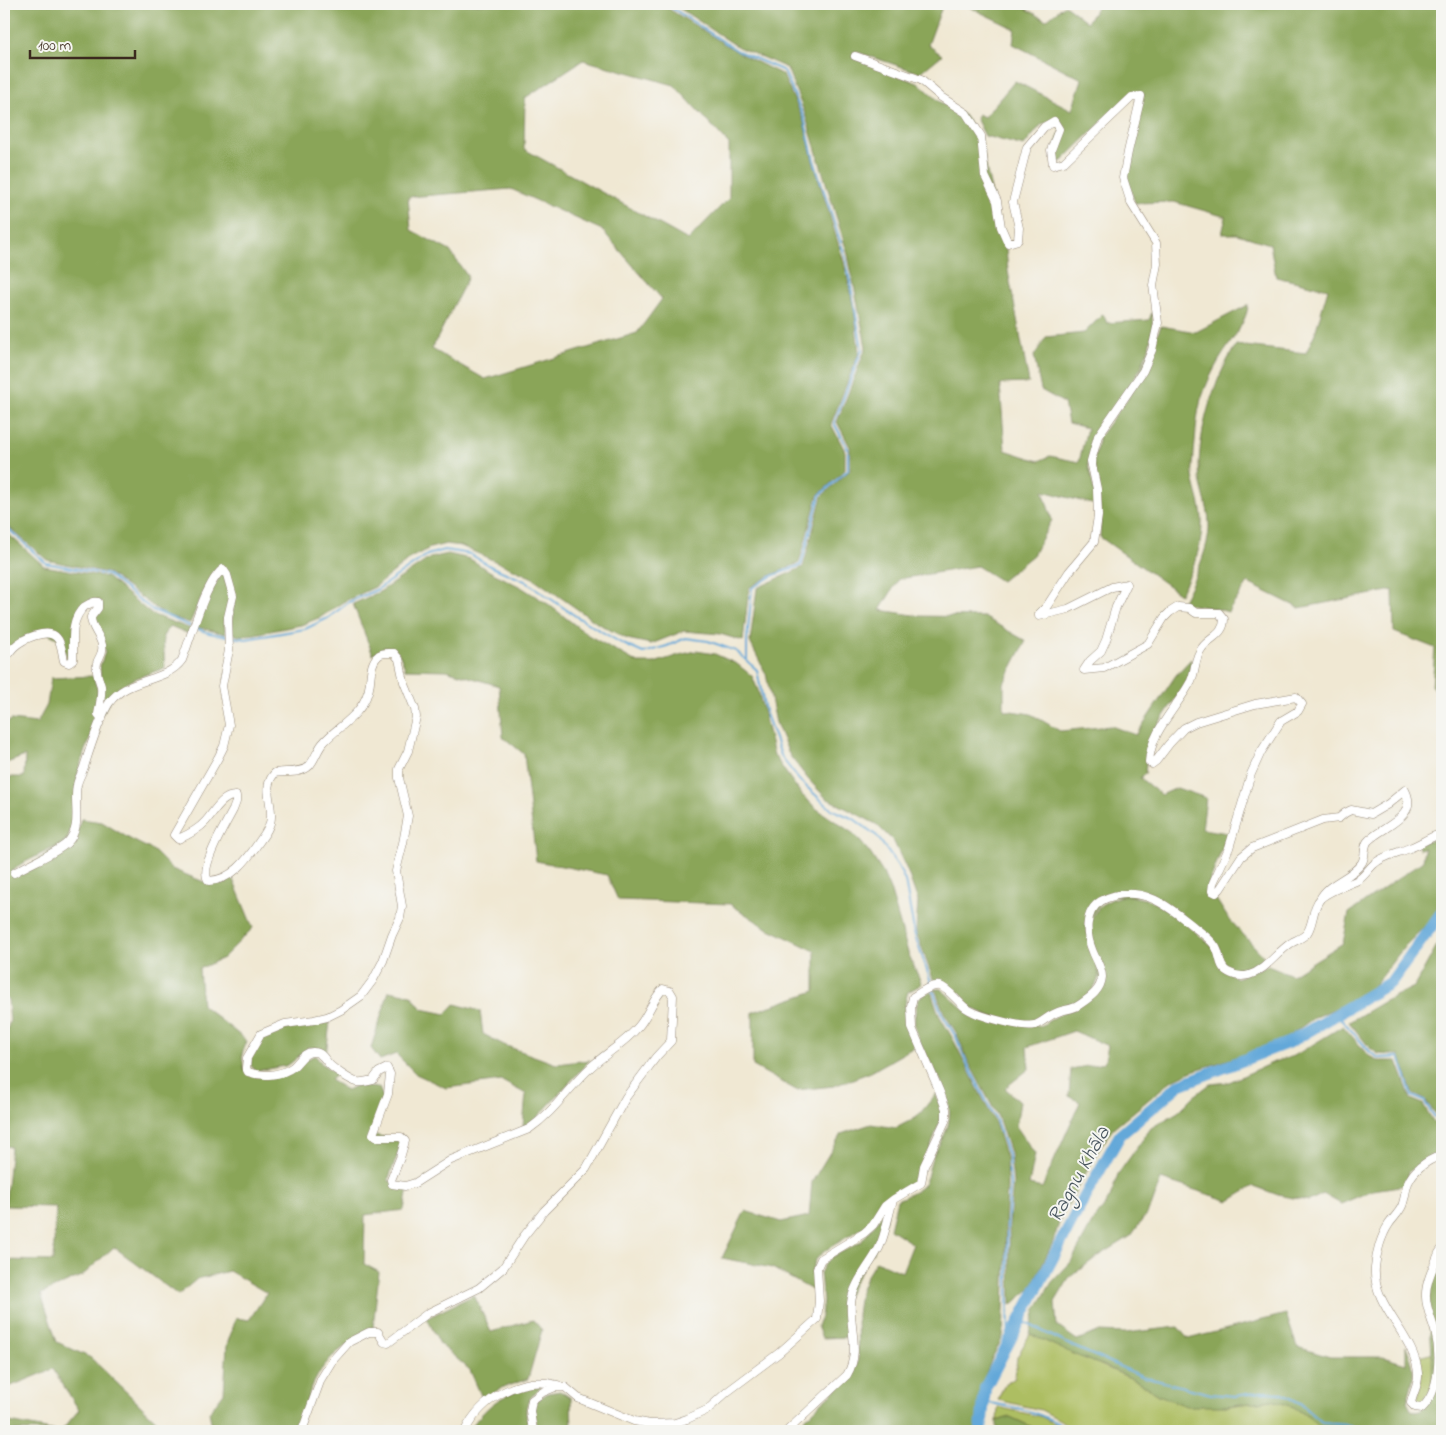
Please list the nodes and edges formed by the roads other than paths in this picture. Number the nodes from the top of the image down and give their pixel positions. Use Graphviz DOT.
graph roads {
  1 [pos="856,56"];
  2 [pos="4,660"];
  3 [pos="102,718"];
  4 [pos="1442,834"];
  5 [pos="14,873"];
  6 [pos="1320,899"];
  7 [pos="1442,1155"];
  8 [pos="894,1198"];
  9 [pos="1442,1249"];
  10 [pos="565,1387"];
  11 [pos="302,1431"];
  12 [pos="465,1431"];
  13 [pos="533,1431"];
  14 [pos="787,1431"];
  1 -- 6 [label="street"];
  2 -- 3 [label="street"];
  3 -- 5 [label="street"];
  3 -- 11 [label="street"];
  4 -- 6 [label="street"];
  6 -- 8 [label="street"];
  7 -- 9 [label="street"];
  8 -- 10 [label="street"];
  8 -- 14 [label="street"];
  10 -- 12 [label="street"];
  10 -- 13 [label="street"];
}
